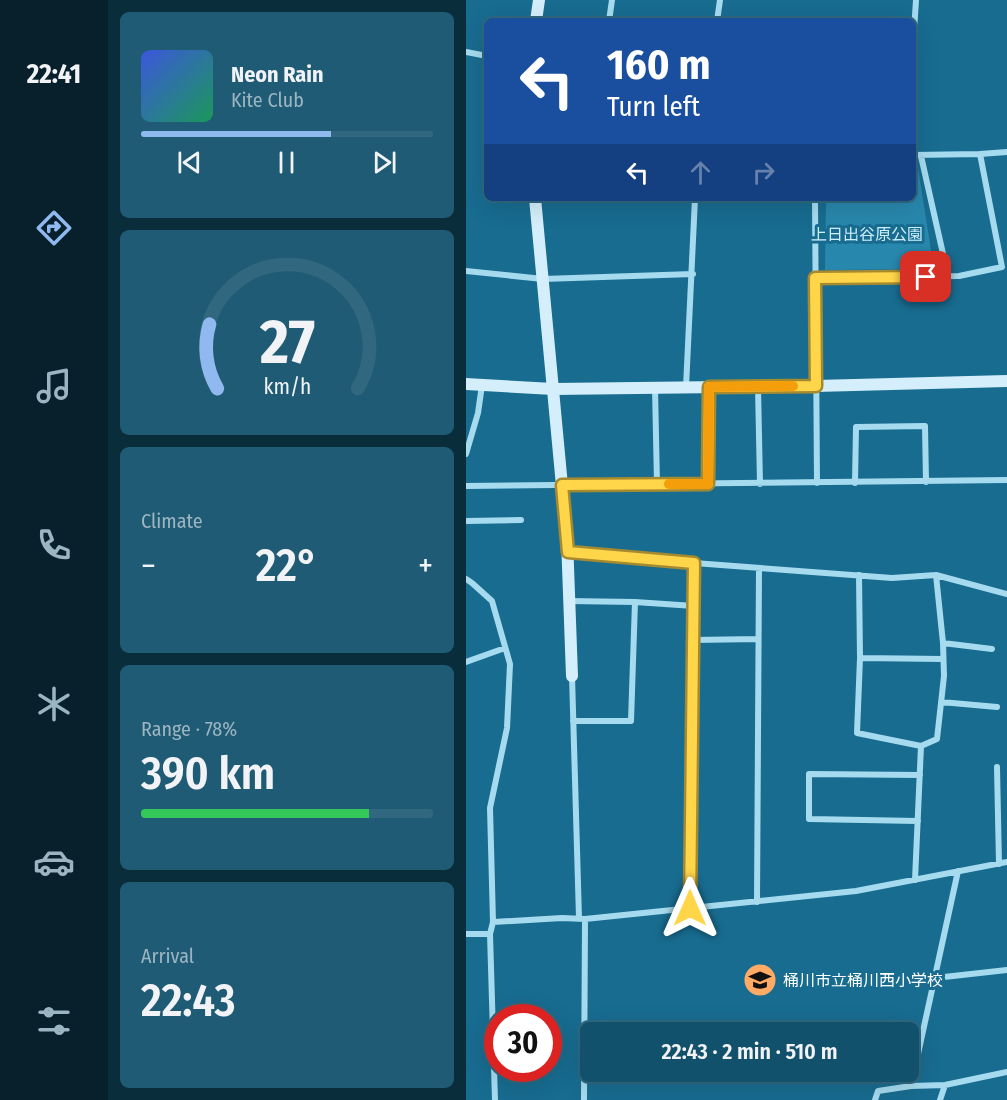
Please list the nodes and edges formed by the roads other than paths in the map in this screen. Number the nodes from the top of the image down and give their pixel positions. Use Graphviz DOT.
graph roads {
  1 [pos="539,0"];
  2 [pos="612,0"];
  3 [pos="720,0"];
  4 [pos="916,0"];
  5 [pos="536,18"];
  6 [pos="609,18"];
  7 [pos="717,18"];
  8 [pos="915,18"];
  9 [pos="466,52"];
  10 [pos="484,55"];
  11 [pos="1006,152"];
  12 [pos="980,154"];
  13 [pos="916,155"];
  14 [pos="921,156"];
  15 [pos="535,201"];
  16 [pos="696,201"];
  17 [pos="815,201"];
  18 [pos="466,271"];
  19 [pos="693,274"];
  20 [pos="948,276"];
  21 [pos="815,278"];
  22 [pos="543,279"];
  23 [pos="1006,381"];
  24 [pos="466,384"];
  25 [pos="482,385"];
  26 [pos="816,386"];
  27 [pos="686,387"];
  28 [pos="709,387"];
  29 [pos="758,387"];
  30 [pos="655,388"];
  31 [pos="553,389"];
  32 [pos="466,454"];
  33 [pos="1006,480"];
  34 [pos="926,482"];
  35 [pos="817,483"];
  36 [pos="855,483"];
  37 [pos="657,484"];
  38 [pos="708,484"];
  39 [pos="760,484"];
  40 [pos="562,485"];
  41 [pos="466,486"];
  42 [pos="521,520"];
  43 [pos="466,521"];
  44 [pos="568,552"];
  45 [pos="694,563"];
  46 [pos="759,568"];
  47 [pos="859,575"];
  48 [pos="936,575"];
  49 [pos="466,579"];
  50 [pos="1006,594"];
  51 [pos="570,601"];
  52 [pos="635,602"];
  53 [pos="694,606"];
  54 [pos="758,639"];
  55 [pos="693,640"];
  56 [pos="943,643"];
  57 [pos="505,648"];
  58 [pos="992,649"];
  59 [pos="860,658"];
  60 [pos="943,659"];
  61 [pos="466,662"];
  62 [pos="572,676"];
  63 [pos="941,702"];
  64 [pos="997,707"];
  65 [pos="573,721"];
  66 [pos="922,746"];
  67 [pos="997,767"];
  68 [pos="920,775"];
  69 [pos="918,821"];
  70 [pos="1003,863"];
  71 [pos="958,871"];
  72 [pos="915,880"];
  73 [pos="757,902"];
  74 [pos="690,908"];
  75 [pos="582,918"];
  76 [pos="493,922"];
  77 [pos="466,934"];
  78 [pos="490,934"];
  79 [pos="1006,970"];
  80 [pos="935,978"];
  81 [pos="1006,1072"];
  82 [pos="945,1085"];
  83 [pos="911,1086"];
  84 [pos="495,1100"];
  85 [pos="574,1100"];
  86 [pos="584,1100"];
  87 [pos="875,1100"];
  88 [pos="940,1100"];
  1 -- 5 [label="street"];
  2 -- 6 [label="street"];
  3 -- 7 [label="street"];
  4 -- 8 [label="street"];
  9 -- 10 [label="street"];
  11 -- 12 [label="street"];
  12 -- 14 [label="street"];
  12 -- 20 [label="street"];
  13 -- 14 [label="street"];
  14 -- 20 [label="street"];
  15 -- 22 [label="street"];
  16 -- 19 [label="street"];
  17 -- 21 [label="street"];
  18 -- 22 [label="street"];
  19 -- 22 [label="street"];
  19 -- 27 [label="street"];
  20 -- 21 [label="street"];
  21 -- 26 [label="street"];
  22 -- 31 [label="street"];
  23 -- 26 [label="street"];
  24 -- 25 [label="street"];
  25 -- 31 [label="street"];
  25 -- 32 [label="street"];
  26 -- 29 [label="street"];
  26 -- 35 [label="street"];
  27 -- 28 [label="street"];
  27 -- 30 [label="street"];
  28 -- 29 [label="street"];
  28 -- 38 [label="street"];
  29 -- 39 [label="street"];
  30 -- 31 [label="street"];
  30 -- 37 [label="street"];
  31 -- 40 [label="street"];
  33 -- 34 [label="street"];
  34 -- 36 [label="street"];
  34 -- 36 [label="street"];
  35 -- 36 [label="street"];
  35 -- 39 [label="street"];
  37 -- 38 [label="street"];
  37 -- 40 [label="street"];
  38 -- 39 [label="street"];
  40 -- 41 [label="street"];
  40 -- 44 [label="street"];
  42 -- 43 [label="street"];
  44 -- 45 [label="street"];
  44 -- 51 [label="street"];
  45 -- 46 [label="street"];
  45 -- 53 [label="street"];
  46 -- 47 [label="street"];
  46 -- 54 [label="street"];
  47 -- 48 [label="street"];
  47 -- 59 [label="street"];
  48 -- 50 [label="street"];
  48 -- 56 [label="street"];
  49 -- 57 [label="street"];
  51 -- 52 [label="street"];
  51 -- 62 [label="street"];
  52 -- 53 [label="street"];
  52 -- 65 [label="street"];
  53 -- 55 [label="street"];
  54 -- 55 [label="street"];
  54 -- 73 [label="street"];
  55 -- 74 [label="street"];
  56 -- 58 [label="street"];
  56 -- 60 [label="street"];
  57 -- 61 [label="street"];
  57 -- 76 [label="street"];
  59 -- 60 [label="street"];
  59 -- 66 [label="street"];
  60 -- 63 [label="street"];
  62 -- 65 [label="street"];
  63 -- 64 [label="street"];
  63 -- 66 [label="street"];
  65 -- 75 [label="street"];
  66 -- 68 [label="street"];
  67 -- 70 [label="street"];
  68 -- 69 [label="street"];
  68 -- 69 [label="street"];
  69 -- 72 [label="street"];
  70 -- 71 [label="street"];
  71 -- 72 [label="street"];
  71 -- 80 [label="street"];
  72 -- 73 [label="street"];
  73 -- 74 [label="street"];
  74 -- 75 [label="street"];
  75 -- 76 [label="street"];
  75 -- 86 [label="street"];
  76 -- 78 [label="street"];
  77 -- 78 [label="street"];
  78 -- 84 [label="street"];
  79 -- 80 [label="street"];
  80 -- 83 [label="street"];
  81 -- 82 [label="street"];
  82 -- 83 [label="street"];
  82 -- 88 [label="street"];
  83 -- 87 [label="street"];
  85 -- 86 [label="street"];
}
